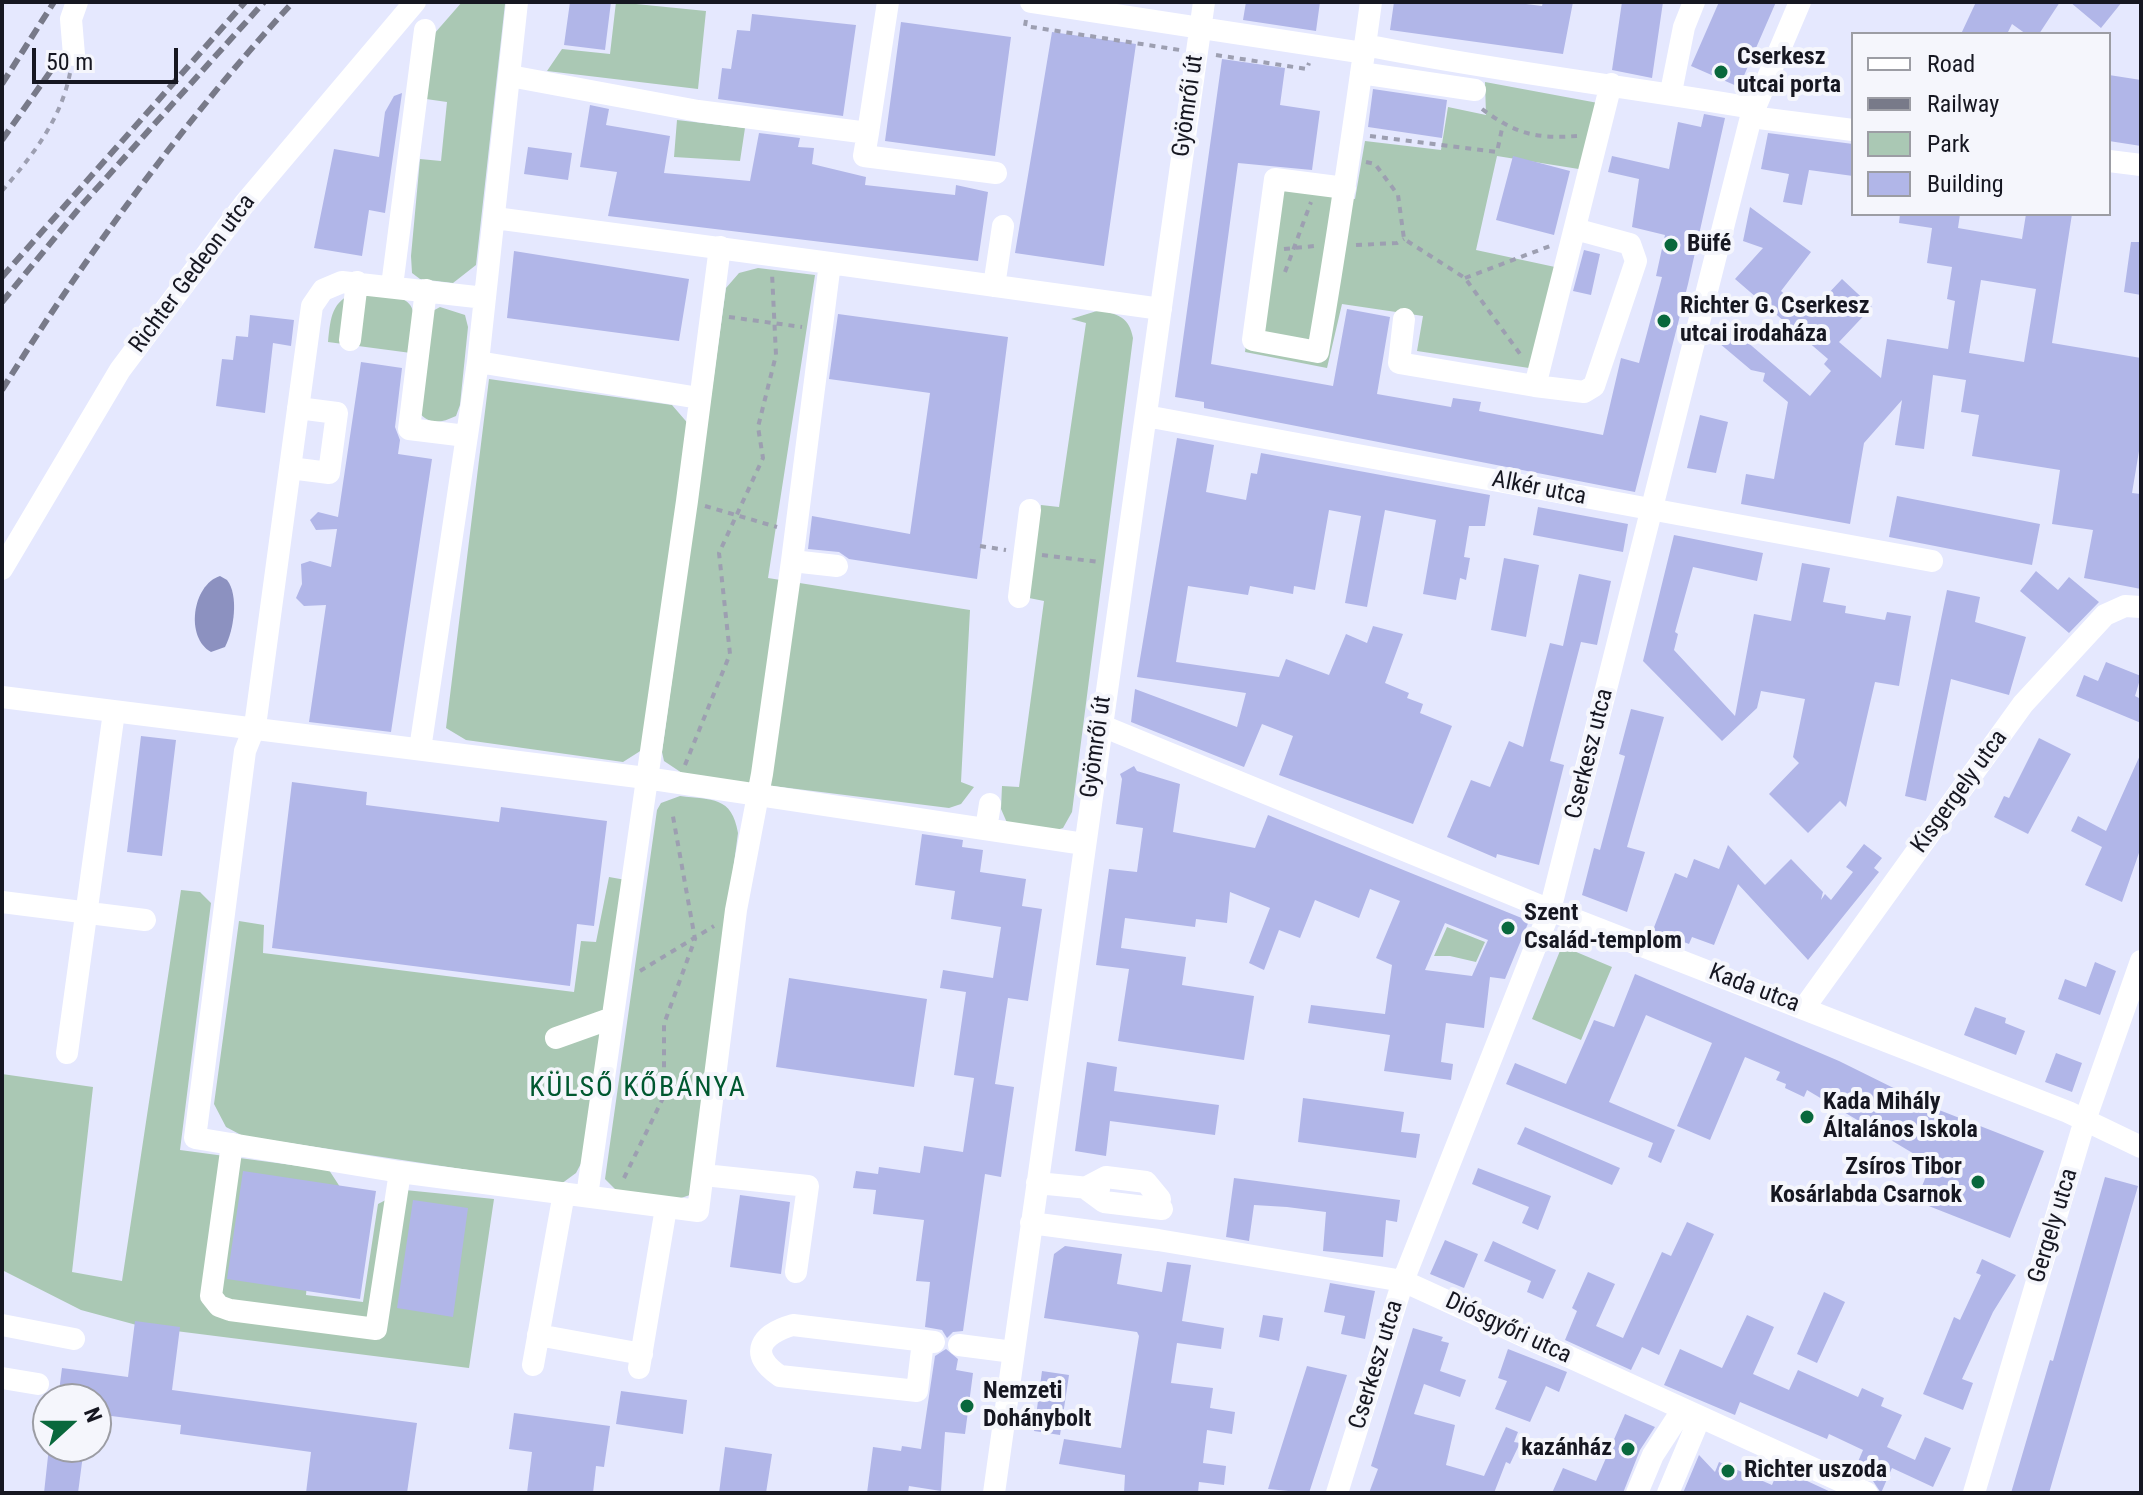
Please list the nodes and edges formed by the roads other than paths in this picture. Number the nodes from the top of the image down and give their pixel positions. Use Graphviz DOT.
graph roads {
  1 [pos="77,2"];
  2 [pos="415,2"];
  3 [pos="517,2"];
  4 [pos="888,2"];
  5 [pos="1031,2"];
  6 [pos="1204,2"];
  7 [pos="1371,2"];
  8 [pos="1694,2"];
  9 [pos="1800,2"];
  10 [pos="1200,26"];
  11 [pos="425,30"];
  12 [pos="74,55"];
  13 [pos="1363,57"];
  14 [pos="510,76"];
  15 [pos="1611,84"];
  16 [pos="1475,90"];
  17 [pos="1671,92"];
  18 [pos="1752,112"];
  19 [pos="1851,130"];
  20 [pos="868,133"];
  21 [pos="2111,161"];
  22 [pos="2141,165"];
  23 [pos="996,173"];
  24 [pos="1345,188"];
  25 [pos="495,218"];
  26 [pos="1003,226"];
  27 [pos="1575,232"];
  28 [pos="720,247"];
  29 [pos="830,263"];
  30 [pos="357,282"];
  31 [pos="392,286"];
  32 [pos="994,286"];
  33 [pos="426,290"];
  34 [pos="485,298"];
  35 [pos="1161,309"];
  36 [pos="1404,319"];
  37 [pos="350,340"];
  38 [pos="478,362"];
  39 [pos="1535,386"];
  40 [pos="699,398"];
  41 [pos="298,408"];
  42 [pos="1146,416"];
  43 [pos="466,436"];
  44 [pos="290,468"];
  45 [pos="1030,510"];
  46 [pos="1652,510"];
  47 [pos="792,561"];
  48 [pos="1932,561"];
  49 [pos="837,566"];
  50 [pos="2,569"];
  51 [pos="1019,597"];
  52 [pos="2141,607"];
  53 [pos="2,697"];
  54 [pos="114,712"];
  55 [pos="1100,725"];
  56 [pos="255,726"];
  57 [pos="420,749"];
  58 [pos="646,778"];
  59 [pos="759,795"];
  60 [pos="990,804"];
  61 [pos="986,829"];
  62 [pos="1084,844"];
  63 [pos="2,902"];
  64 [pos="1550,910"];
  65 [pos="87,913"];
  66 [pos="145,920"];
  67 [pos="2141,961"];
  68 [pos="1804,1008"];
  69 [pos="612,1018"];
  70 [pos="556,1038"];
  71 [pos="67,1053"];
  72 [pos="2085,1120"];
  73 [pos="232,1144"];
  74 [pos="2141,1147"];
  75 [pos="400,1172"];
  76 [pos="704,1175"];
  77 [pos="1037,1183"];
  78 [pos="564,1193"];
  79 [pos="587,1196"];
  80 [pos="666,1208"];
  81 [pos="1031,1223"];
  82 [pos="1158,1240"];
  83 [pos="796,1272"];
  84 [pos="1403,1281"];
  85 [pos="2,1325"];
  86 [pos="538,1335"];
  87 [pos="74,1339"];
  88 [pos="928,1342"];
  89 [pos="959,1345"];
  90 [pos="1013,1352"];
  91 [pos="533,1365"];
  92 [pos="2,1378"];
  93 [pos="32,1383"];
  94 [pos="1692,1413"];
  95 [pos="994,1493"];
  96 [pos="1337,1493"];
  97 [pos="1637,1493"];
  98 [pos="1668,1493"];
  99 [pos="1867,1493"];
  100 [pos="1974,1493"];
  1 -- 12 [label="street"];
  2 -- 50 [label="street, Richter Gedeon utca"];
  3 -- 14 [label="street"];
  4 -- 20 [label="street"];
  5 -- 10 [label="street"];
  6 -- 10 [label="street, Gyömrői út"];
  7 -- 13 [label="street"];
  8 -- 17 [label="street"];
  9 -- 18 [label="street, Cserkesz utca"];
  10 -- 13 [label="street"];
  10 -- 35 [label="street, Gyömrői út"];
  11 -- 31 [label="street"];
  13 -- 15 [label="street"];
  13 -- 16 [label="street"];
  13 -- 24 [label="street"];
  14 -- 20 [label="street"];
  14 -- 25 [label="street"];
  15 -- 17 [label="street"];
  15 -- 27 [label="street"];
  17 -- 18 [label="street"];
  18 -- 19 [label="street"];
  18 -- 46 [label="street, Cserkesz utca"];
  20 -- 23 [label="street"];
  21 -- 22 [label="street"];
  24 -- 24 [label="street"];
  25 -- 28 [label="street"];
  25 -- 34 [label="street"];
  26 -- 32 [label="street"];
  27 -- 39 [label="street"];
  27 -- 39 [label="street"];
  28 -- 29 [label="street"];
  28 -- 40 [label="street"];
  29 -- 32 [label="street"];
  29 -- 47 [label="street"];
  30 -- 31 [label="street"];
  30 -- 37 [label="street"];
  30 -- 41 [label="street"];
  31 -- 33 [label="street"];
  32 -- 35 [label="street"];
  33 -- 34 [label="street"];
  33 -- 43 [label="street"];
  34 -- 38 [label="street"];
  35 -- 42 [label="street, Gyömrői út"];
  36 -- 39 [label="street"];
  38 -- 40 [label="street"];
  38 -- 43 [label="street"];
  40 -- 58 [label="street"];
  41 -- 44 [label="street"];
  41 -- 44 [label="street"];
  42 -- 46 [label="street, Alkér utca"];
  42 -- 55 [label="street, Gyömrői út"];
  43 -- 57 [label="street"];
  44 -- 56 [label="street"];
  45 -- 51 [label="street"];
  46 -- 48 [label="street, Alkér utca"];
  46 -- 64 [label="street, Cserkesz utca"];
  47 -- 49 [label="street"];
  47 -- 59 [label="street"];
  52 -- 68 [label="street, Kisgergely utca"];
  53 -- 54 [label="street"];
  54 -- 56 [label="street"];
  54 -- 65 [label="street"];
  55 -- 62 [label="street, Gyömrői út"];
  55 -- 64 [label="street, Kada utca"];
  56 -- 57 [label="street"];
  56 -- 73 [label="street"];
  57 -- 58 [label="street"];
  58 -- 59 [label="street"];
  58 -- 69 [label="street"];
  59 -- 61 [label="street"];
  59 -- 76 [label="street"];
  60 -- 61 [label="street"];
  61 -- 62 [label="street"];
  62 -- 77 [label="street, Gyömrői út"];
  63 -- 65 [label="street"];
  64 -- 68 [label="street, Kada utca"];
  64 -- 84 [label="street, Cserkesz utca"];
  65 -- 66 [label="street"];
  65 -- 71 [label="street"];
  67 -- 72 [label="street, Gergely utca"];
  68 -- 72 [label="street, Kada utca"];
  69 -- 70 [label="street"];
  69 -- 79 [label="street"];
  72 -- 74 [label="street, Kada utca"];
  72 -- 100 [label="street, Gergely utca"];
  73 -- 75 [label="street"];
  73 -- 75 [label="street"];
  75 -- 78 [label="street"];
  76 -- 80 [label="street"];
  76 -- 83 [label="street"];
  77 -- 81 [label="street, Gyömrői út"];
  77 -- 82 [label="street"];
  78 -- 79 [label="street"];
  78 -- 86 [label="street"];
  79 -- 80 [label="street"];
  80 -- 86 [label="street"];
  81 -- 82 [label="street, Diósgyőri utca"];
  81 -- 90 [label="street, Gyömrői út"];
  82 -- 84 [label="street, Diósgyőri utca"];
  84 -- 94 [label="street, Diósgyőri utca"];
  84 -- 96 [label="street, Cserkesz utca"];
  85 -- 87 [label="street"];
  86 -- 91 [label="street"];
  88 -- 88 [label="street"];
  89 -- 90 [label="street"];
  90 -- 95 [label="street, Gyömrői út"];
  92 -- 93 [label="street"];
  94 -- 97 [label="street"];
  94 -- 98 [label="street"];
  94 -- 99 [label="street, Diósgyőri utca"];
}
